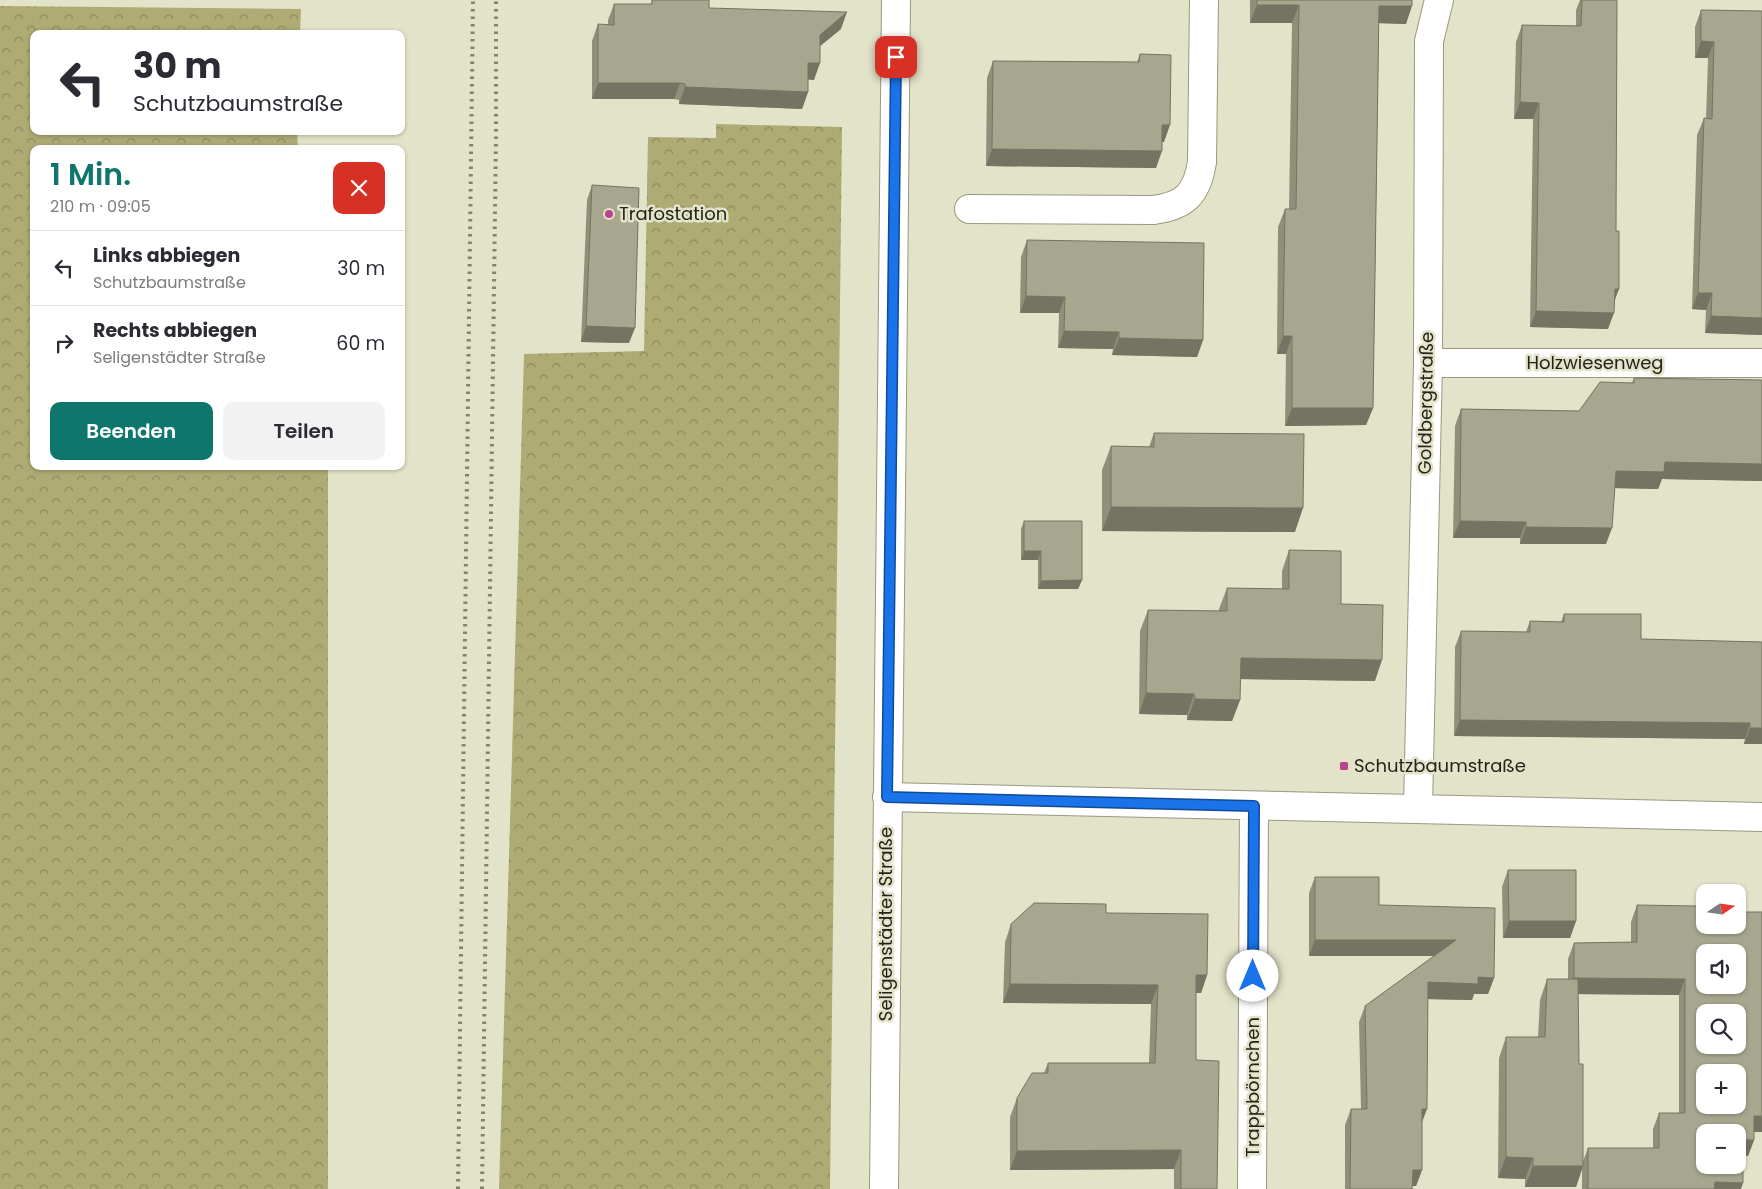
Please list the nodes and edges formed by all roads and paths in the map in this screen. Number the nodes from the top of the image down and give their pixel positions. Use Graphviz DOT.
graph roads {
  1 [pos="896,0"];
  2 [pos="1204,0"];
  3 [pos="1439,0"];
  4 [pos="969,209"];
  5 [pos="1762,363"];
  6 [pos="1428,364"];
  7 [pos="887,797"];
  8 [pos="1254,806"];
  9 [pos="1418,808"];
  10 [pos="1762,817"];
  11 [pos="884,1189"];
  12 [pos="1252,1189"];
  1 -- 7 [label="street, Seligenstädter Straße"];
  2 -- 4 [label="street"];
  3 -- 6 [label="street, Goldbergstraße"];
  5 -- 6 [label="street, Holzwiesenweg"];
  6 -- 9 [label="street, Goldbergstraße"];
  7 -- 8 [label="street"];
  7 -- 11 [label="street, Seligenstädter Straße"];
  8 -- 9 [label="street"];
  8 -- 12 [label="street, Trappbörnchen"];
  9 -- 10 [label="street"];
}
